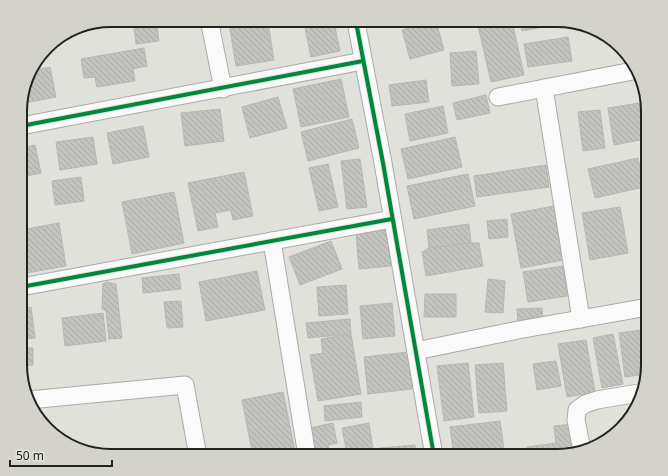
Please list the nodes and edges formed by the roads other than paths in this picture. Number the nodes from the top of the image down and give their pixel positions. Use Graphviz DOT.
graph roads {
  1 [pos="211,27"];
  2 [pos="357,27"];
  3 [pos="363,62"];
  4 [pos="631,71"];
  5 [pos="544,88"];
  6 [pos="223,89"];
  7 [pos="498,97"];
  8 [pos="27,125"];
  9 [pos="392,218"];
  10 [pos="272,241"];
  11 [pos="27,286"];
  12 [pos="641,308"];
  13 [pos="581,319"];
  14 [pos="416,351"];
  15 [pos="636,393"];
  16 [pos="34,400"];
  17 [pos="581,445"];
  18 [pos="197,449"];
  19 [pos="306,449"];
  20 [pos="433,449"];
  1 -- 6 [label="street"];
  2 -- 3 [label="street"];
  3 -- 6 [label="street"];
  3 -- 9 [label="street"];
  4 -- 5 [label="street"];
  5 -- 7 [label="street"];
  5 -- 13 [label="street"];
  6 -- 8 [label="street"];
  9 -- 10 [label="street"];
  9 -- 14 [label="street"];
  10 -- 11 [label="street"];
  10 -- 19 [label="street"];
  12 -- 13 [label="street"];
  13 -- 14 [label="street"];
  14 -- 20 [label="street"];
  15 -- 17 [label="street"];
  16 -- 18 [label="street"];
}
